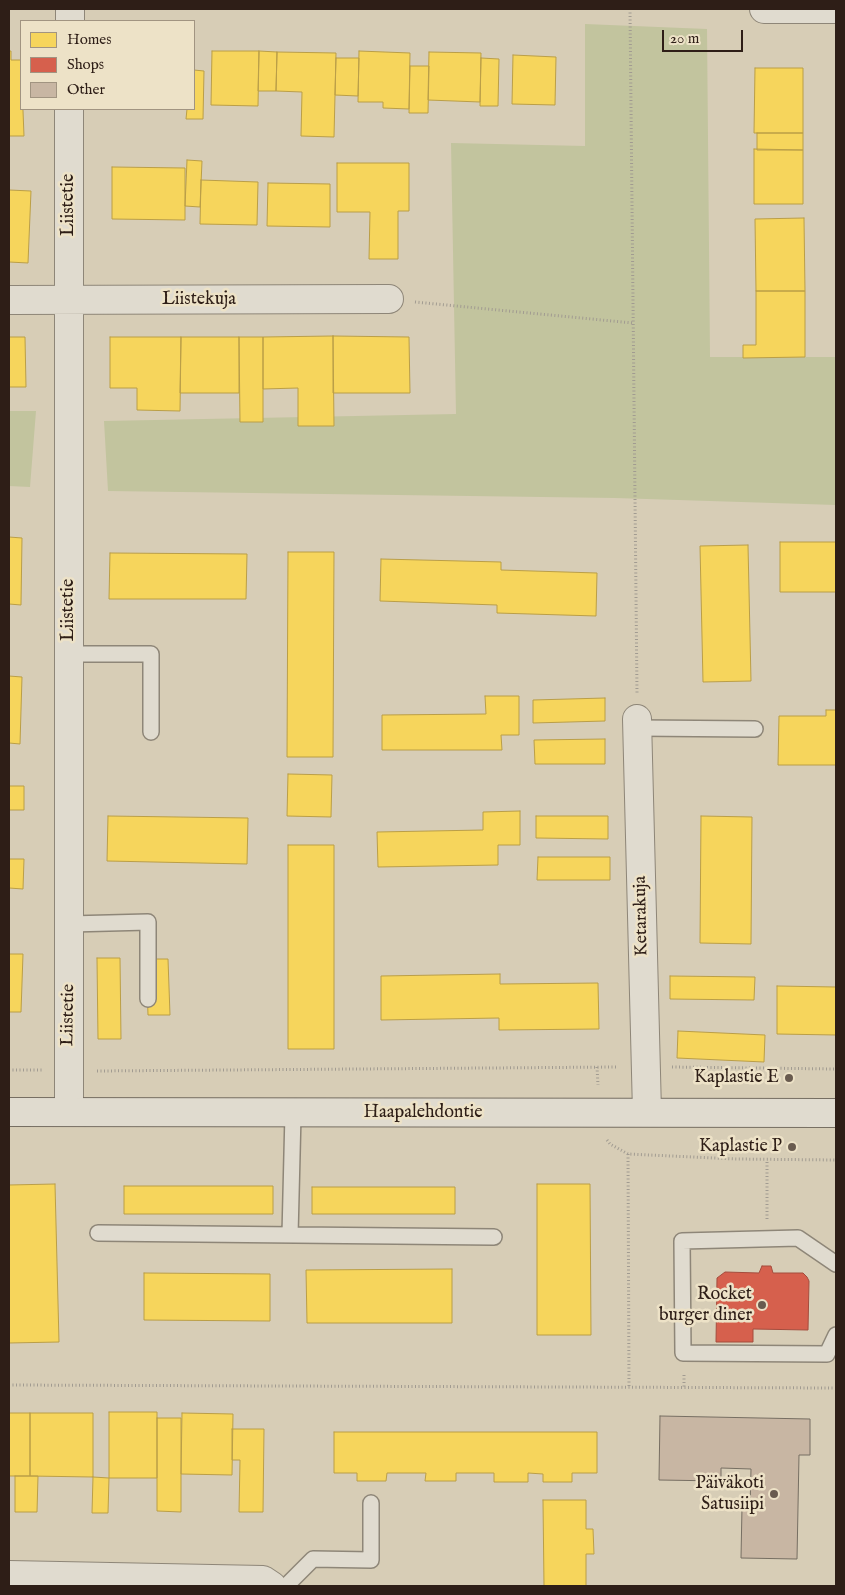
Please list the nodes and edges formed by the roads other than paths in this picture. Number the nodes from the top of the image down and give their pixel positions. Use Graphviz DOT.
graph roads {
  1 [pos="764,9"];
  2 [pos="836,9"];
  3 [pos="69,110"];
  4 [pos="390,299"];
  5 [pos="9,300"];
  6 [pos="68,300"];
  7 [pos="69,654"];
  8 [pos="638,724"];
  9 [pos="755,729"];
  10 [pos="151,732"];
  11 [pos="70,924"];
  12 [pos="148,999"];
  13 [pos="9,1112"];
  14 [pos="69,1112"];
  15 [pos="647,1112"];
  16 [pos="836,1113"];
  17 [pos="293,1114"];
  18 [pos="98,1232"];
  19 [pos="290,1235"];
  20 [pos="494,1237"];
  21 [pos="836,1264"];
  22 [pos="836,1335"];
  23 [pos="371,1503"];
  24 [pos="9,1575"];
  25 [pos="272,1586"];
  26 [pos="286,1586"];
  1 -- 2 [label="street"];
  3 -- 6 [label="street, Liistetie"];
  4 -- 6 [label="street, Liistekuja"];
  5 -- 6 [label="street, Liistekuja"];
  6 -- 7 [label="street, Liistetie"];
  7 -- 10 [label="lane"];
  7 -- 11 [label="street, Liistetie"];
  8 -- 9 [label="lane"];
  8 -- 15 [label="street, Ketarakuja"];
  11 -- 12 [label="lane"];
  11 -- 14 [label="street, Liistetie"];
  13 -- 14 [label="street, Haapalehdontie"];
  14 -- 17 [label="street, Haapalehdontie"];
  15 -- 16 [label="street, Haapalehdontie"];
  15 -- 17 [label="street, Haapalehdontie"];
  17 -- 19 [label="lane"];
  18 -- 19 [label="lane"];
  19 -- 20 [label="lane"];
  21 -- 22 [label="lane"];
  23 -- 26 [label="lane"];
  24 -- 25 [label="street"];
}
